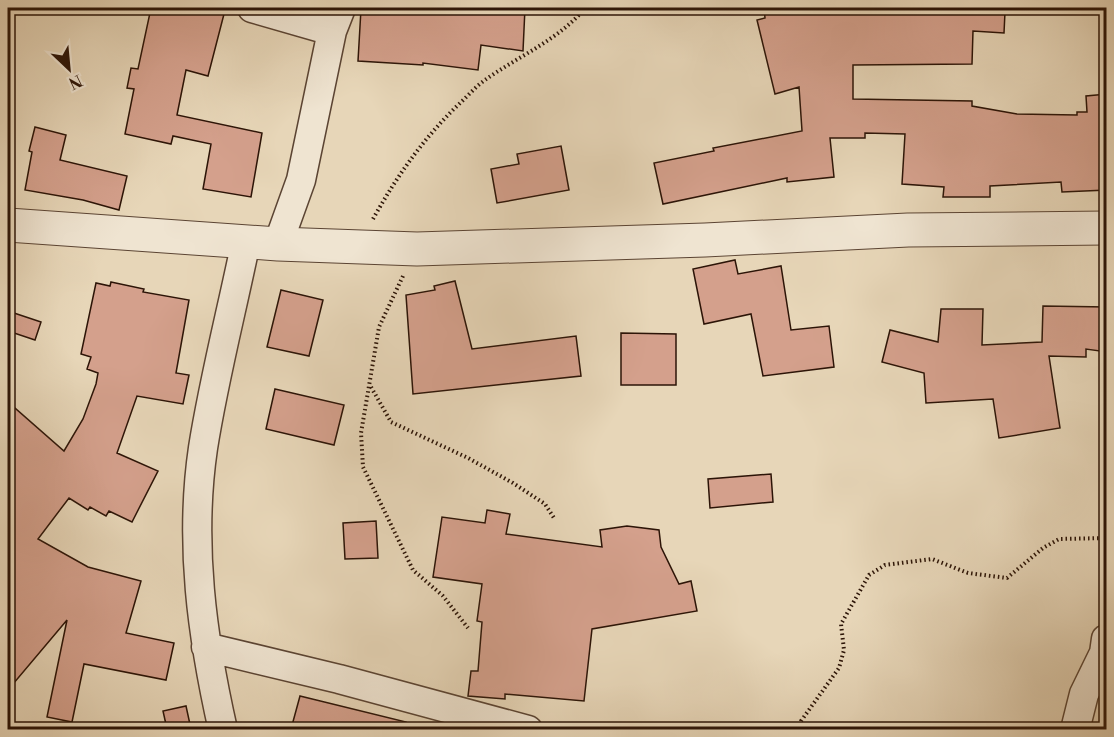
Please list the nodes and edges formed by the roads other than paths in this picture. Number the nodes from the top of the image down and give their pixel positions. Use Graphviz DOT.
graph roads {
  1 [pos="252,8"];
  2 [pos="336,19"];
  3 [pos="8,225"];
  4 [pos="1107,228"];
  5 [pos="246,242"];
  6 [pos="278,244"];
  7 [pos="1107,639"];
  8 [pos="206,647"];
  9 [pos="223,729"];
  10 [pos="528,729"];
  11 [pos="1075,729"];
  1 -- 2 [label="street"];
  2 -- 6 [label="street"];
  3 -- 5 [label="street"];
  4 -- 6 [label="street"];
  5 -- 6 [label="street"];
  5 -- 8 [label="street"];
  7 -- 11 [label="street"];
  8 -- 9 [label="street"];
  8 -- 10 [label="street"];
}
